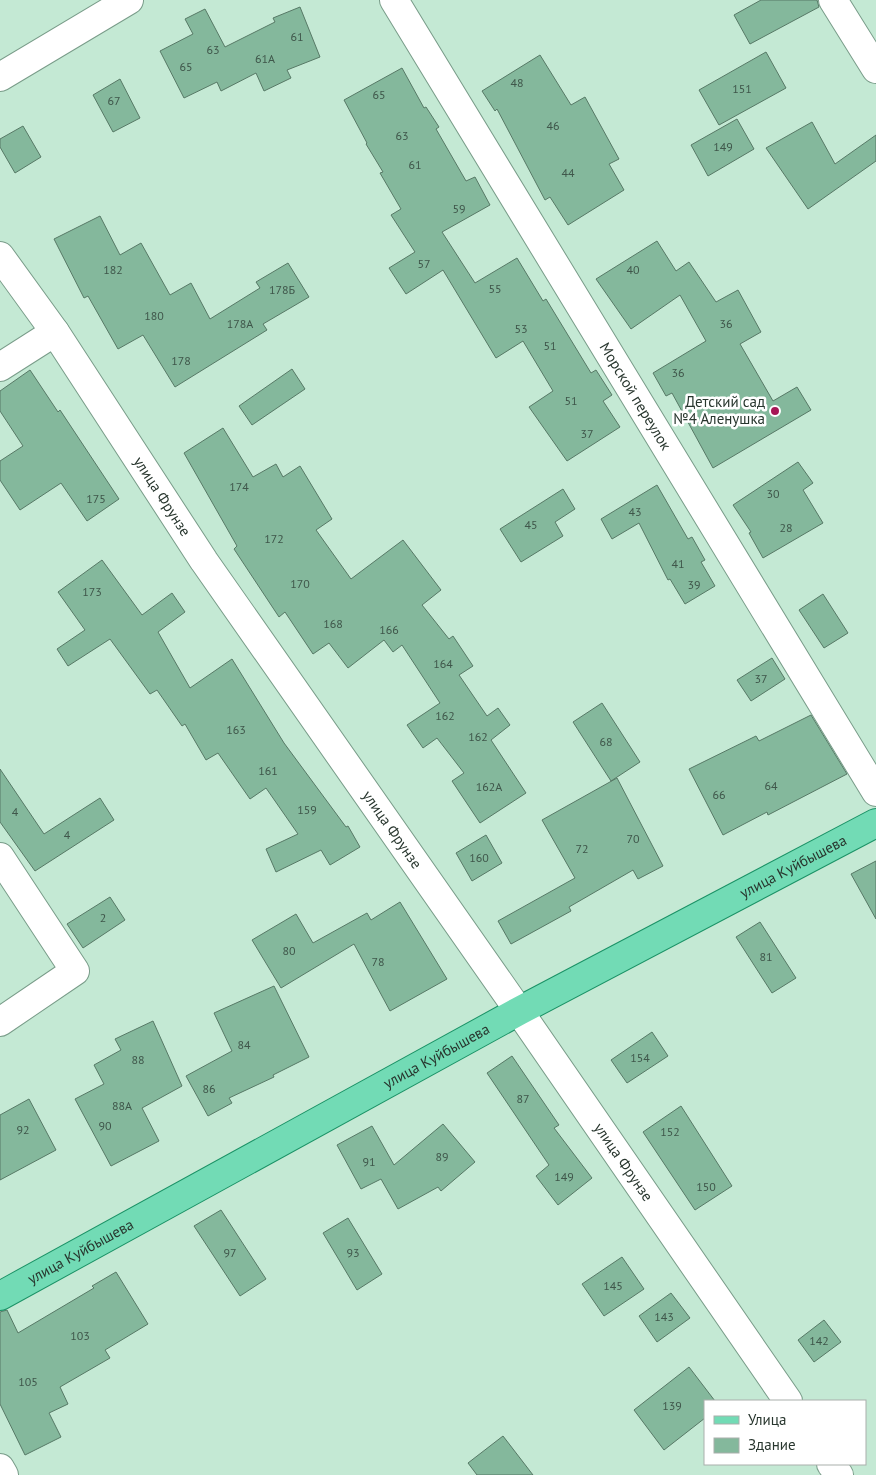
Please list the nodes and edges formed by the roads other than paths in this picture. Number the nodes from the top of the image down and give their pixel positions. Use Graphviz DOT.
graph roads {
  1 [pos="129,0"];
  2 [pos="394,0"];
  3 [pos="833,0"];
  4 [pos="876,69"];
  5 [pos="0,77"];
  6 [pos="0,256"];
  7 [pos="55,332"];
  8 [pos="0,367"];
  9 [pos="876,792"];
  10 [pos="876,823"];
  11 [pos="0,857"];
  12 [pos="519,1011"];
  13 [pos="0,1022"];
  14 [pos="0,1296"];
  15 [pos="787,1400"];
  16 [pos="0,1468"];
  17 [pos="4,1475"];
  1 -- 5 [label="street"];
  2 -- 9 [label="street, Морской переулок"];
  3 -- 4 [label="street"];
  6 -- 7 [label="street, улица Фрунзе"];
  7 -- 8 [label="street"];
  7 -- 12 [label="street, улица Фрунзе"];
  10 -- 12 [label="main road, улица Куйбышева"];
  11 -- 13 [label="street"];
  12 -- 14 [label="main road, улица Куйбышева"];
  12 -- 15 [label="street, улица Фрунзе"];
  16 -- 17 [label="street"];
}
